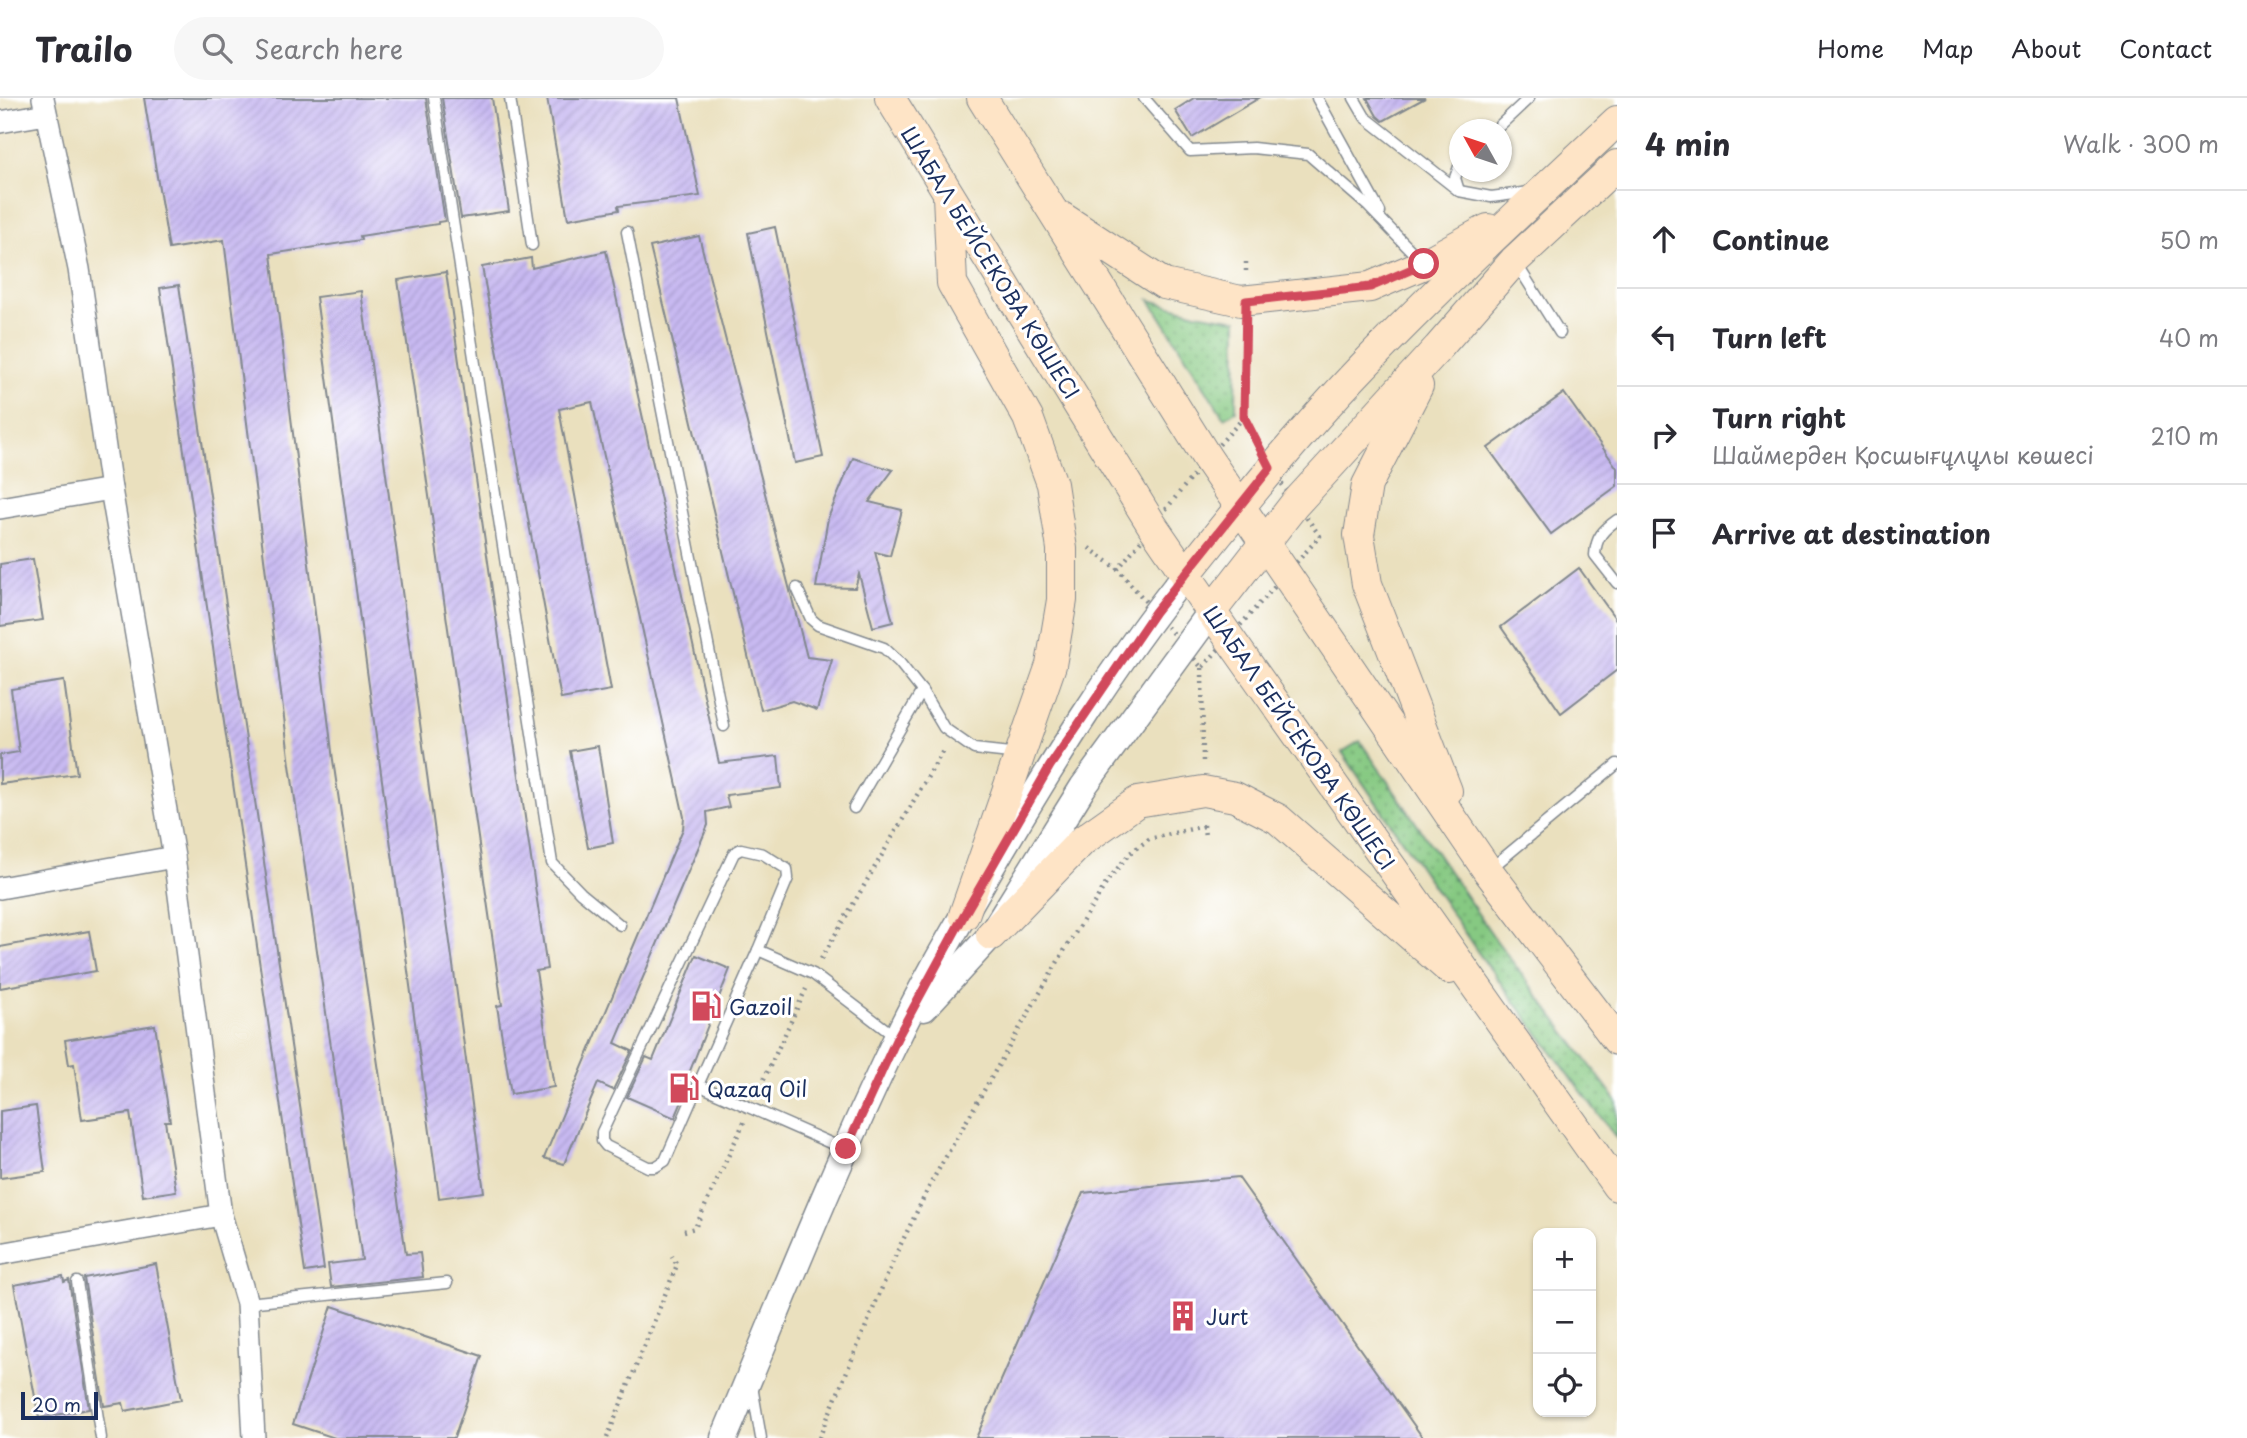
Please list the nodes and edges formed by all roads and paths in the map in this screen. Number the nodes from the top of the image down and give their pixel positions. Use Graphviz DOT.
graph roads {
  1 [pos="434,98"];
  2 [pos="510,98"];
  3 [pos="891,98"];
  4 [pos="982,98"];
  5 [pos="1144,98"];
  6 [pos="1317,98"];
  7 [pos="1354,98"];
  8 [pos="1529,98"];
  9 [pos="45,106"];
  10 [pos="1507,119"];
  11 [pos="1617,121"];
  12 [pos="0,122"];
  13 [pos="1617,165"];
  14 [pos="1456,182"];
  15 [pos="1543,190"];
  16 [pos="1459,191"];
  17 [pos="948,192"];
  18 [pos="1052,211"];
  19 [pos="1519,212"];
  20 [pos="1388,227"];
  21 [pos="627,232"];
  22 [pos="532,245"];
  23 [pos="1514,261"];
  24 [pos="1246,262"];
  25 [pos="1424,264"];
  26 [pos="1246,301"];
  27 [pos="1560,333"];
  28 [pos="1438,348"];
  29 [pos="1244,417"];
  30 [pos="1207,458"];
  31 [pos="1270,468"];
  32 [pos="111,489"];
  33 [pos="1240,506"];
  34 [pos="0,508"];
  35 [pos="1617,520"];
  36 [pos="1152,525"];
  37 [pos="1264,543"];
  38 [pos="1186,574"];
  39 [pos="1286,575"];
  40 [pos="1617,583"];
  41 [pos="797,588"];
  42 [pos="1155,612"];
  43 [pos="1211,612"];
  44 [pos="1230,639"];
  45 [pos="1202,668"];
  46 [pos="922,691"];
  47 [pos="724,726"];
  48 [pos="1022,754"];
  49 [pos="1617,764"];
  50 [pos="1203,791"];
  51 [pos="854,808"];
  52 [pos="1204,826"];
  53 [pos="1464,837"];
  54 [pos="1205,838"];
  55 [pos="174,857"];
  56 [pos="1488,871"];
  57 [pos="0,888"];
  58 [pos="964,915"];
  59 [pos="620,925"];
  60 [pos="991,935"];
  61 [pos="758,950"];
  62 [pos="1488,1003"];
  63 [pos="897,1038"];
  64 [pos="1617,1040"];
  65 [pos="698,1085"];
  66 [pos="846,1149"];
  67 [pos="1617,1186"];
  68 [pos="221,1215"];
  69 [pos="0,1254"];
  70 [pos="672,1255"];
  71 [pos="77,1282"];
  72 [pos="447,1283"];
  73 [pos="247,1303"];
  74 [pos="750,1376"];
  75 [pos="101,1438"];
  76 [pos="254,1438"];
  77 [pos="607,1438"];
  78 [pos="724,1438"];
  79 [pos="761,1438"];
  80 [pos="819,1438"];
  1 -- 59 [label="lane"];
  2 -- 22 [label="lane"];
  3 -- 17 [label="main road, ШАБАЛ БЕЙСЕКОВА КӨШЕСІ"];
  4 -- 18 [label="main road"];
  5 -- 20 [label="lane"];
  6 -- 20 [label="lane"];
  7 -- 16 [label="lane"];
  8 -- 10 [label="lane"];
  9 -- 12 [label="street"];
  9 -- 32 [label="street"];
  11 -- 15 [label="main road"];
  13 -- 23 [label="main road"];
  14 -- 16 [label="lane"];
  15 -- 16 [label="lane"];
  15 -- 19 [label="main road"];
  17 -- 36 [label="main road, ШАБАЛ БЕЙСЕКОВА КӨШЕСІ"];
  17 -- 48 [label="main road"];
  18 -- 26 [label="main road"];
  18 -- 30 [label="main road"];
  19 -- 25 [label="main road"];
  19 -- 31 [label="main road"];
  20 -- 25 [label="lane"];
  21 -- 47 [label="lane"];
  23 -- 27 [label="lane"];
  23 -- 28 [label="main road"];
  24 -- 26 [label="path"];
  25 -- 26 [label="main road"];
  26 -- 29 [label="path"];
  28 -- 37 [label="main road"];
  28 -- 53 [label="main road"];
  29 -- 30 [label="path"];
  29 -- 31 [label="path"];
  30 -- 33 [label="main road"];
  30 -- 36 [label="path"];
  31 -- 33 [label="main road"];
  32 -- 34 [label="street"];
  32 -- 55 [label="street"];
  33 -- 37 [label="main road"];
  33 -- 38 [label="main road"];
  35 -- 40 [label="lane"];
  36 -- 38 [label="main road, ШАБАЛ БЕЙСЕКОВА КӨШЕСІ"];
  36 -- 42 [label="path"];
  37 -- 39 [label="main road"];
  37 -- 43 [label="main road"];
  38 -- 42 [label="street"];
  38 -- 43 [label="main road, ШАБАЛ БЕЙСЕКОВА КӨШЕСІ"];
  39 -- 44 [label="path"];
  39 -- 53 [label="main road"];
  41 -- 46 [label="lane"];
  42 -- 58 [label="street"];
  43 -- 44 [label="main road, ШАБАЛ БЕЙСЕКОВА КӨШЕСІ"];
  43 -- 60 [label="street"];
  44 -- 62 [label="main road, ШАБАЛ БЕЙСЕКОВА КӨШЕСІ"];
  45 -- 50 [label="path"];
  46 -- 48 [label="lane"];
  46 -- 51 [label="lane"];
  48 -- 58 [label="main road"];
  49 -- 56 [label="lane"];
  50 -- 52 [label="path"];
  50 -- 60 [label="main road"];
  50 -- 62 [label="main road"];
  52 -- 54 [label="path"];
  52 -- 80 [label="path"];
  53 -- 56 [label="main road"];
  55 -- 57 [label="street"];
  55 -- 68 [label="street"];
  56 -- 64 [label="main road"];
  58 -- 63 [label="street"];
  60 -- 63 [label="street"];
  61 -- 63 [label="lane"];
  61 -- 65 [label="lane"];
  61 -- 65 [label="lane"];
  62 -- 67 [label="main road, ШАБАЛ БЕЙСЕКОВА КӨШЕСІ"];
  63 -- 66 [label="street"];
  65 -- 66 [label="lane"];
  66 -- 74 [label="street"];
  68 -- 69 [label="street"];
  68 -- 73 [label="street"];
  70 -- 77 [label="path"];
  71 -- 75 [label="lane"];
  72 -- 73 [label="lane"];
  73 -- 76 [label="street"];
  74 -- 78 [label="street"];
  74 -- 79 [label="lane"];
}
